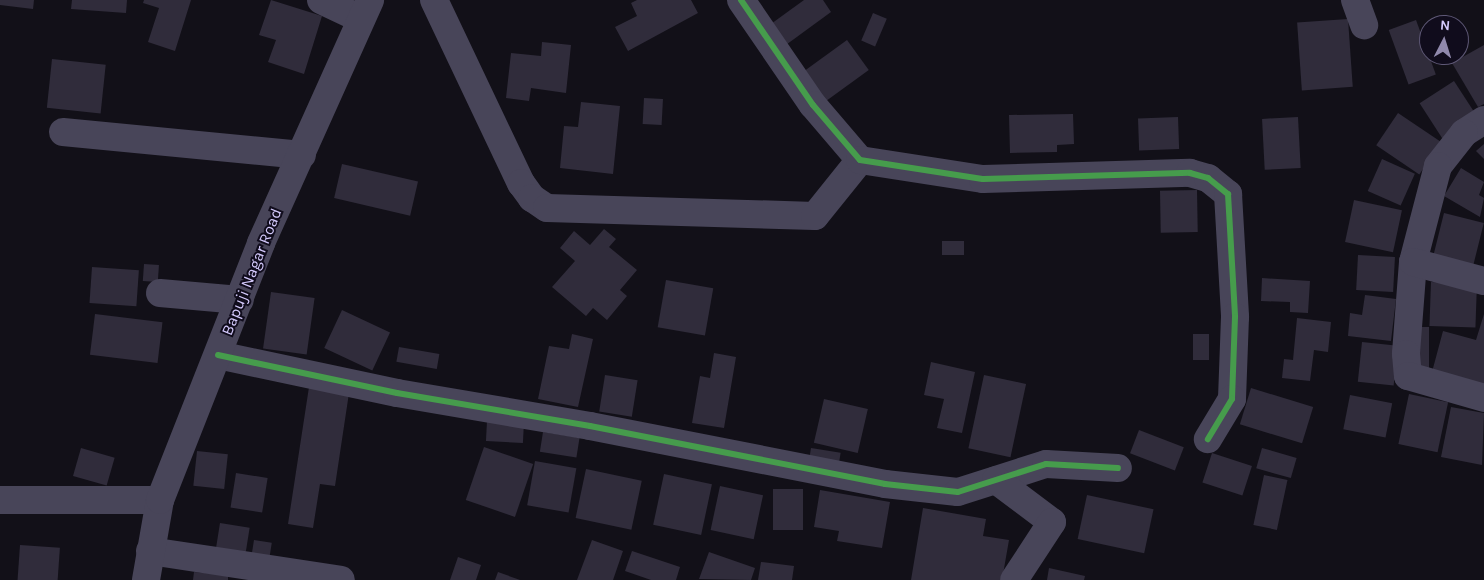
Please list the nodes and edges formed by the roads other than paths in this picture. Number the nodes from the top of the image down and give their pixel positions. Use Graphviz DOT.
graph roads {
  1 [pos="321,0"];
  2 [pos="434,0"];
  3 [pos="741,0"];
  4 [pos="366,10"];
  5 [pos="1484,120"];
  6 [pos="63,132"];
  7 [pos="302,156"];
  8 [pos="860,160"];
  9 [pos="1413,262"];
  10 [pos="1484,281"];
  11 [pos="160,293"];
  12 [pos="240,300"];
  13 [pos="218,355"];
  14 [pos="1484,398"];
  15 [pos="1208,439"];
  16 [pos="1118,468"];
  17 [pos="996,480"];
  18 [pos="0,500"];
  19 [pos="160,500"];
  20 [pos="150,551"];
  21 [pos="146,580"];
  22 [pos="341,580"];
  23 [pos="1014,580"];
  1 -- 4 [label="street"];
  2 -- 8 [label="street"];
  3 -- 8 [label="street"];
  4 -- 7 [label="street, Bapuji Nagar Road"];
  5 -- 9 [label="street"];
  6 -- 7 [label="street"];
  7 -- 12 [label="street, Bapuji Nagar Road"];
  8 -- 15 [label="street"];
  9 -- 10 [label="street"];
  9 -- 14 [label="street"];
  11 -- 12 [label="street"];
  12 -- 13 [label="street, Bapuji Nagar Road"];
  13 -- 17 [label="street"];
  13 -- 19 [label="street, Bapuji Nagar Road"];
  16 -- 17 [label="street"];
  17 -- 23 [label="street"];
  18 -- 19 [label="street"];
  19 -- 20 [label="street, Bapuji Nagar Road"];
  20 -- 21 [label="street, Bapuji Nagar Road"];
  20 -- 22 [label="street"];
}
